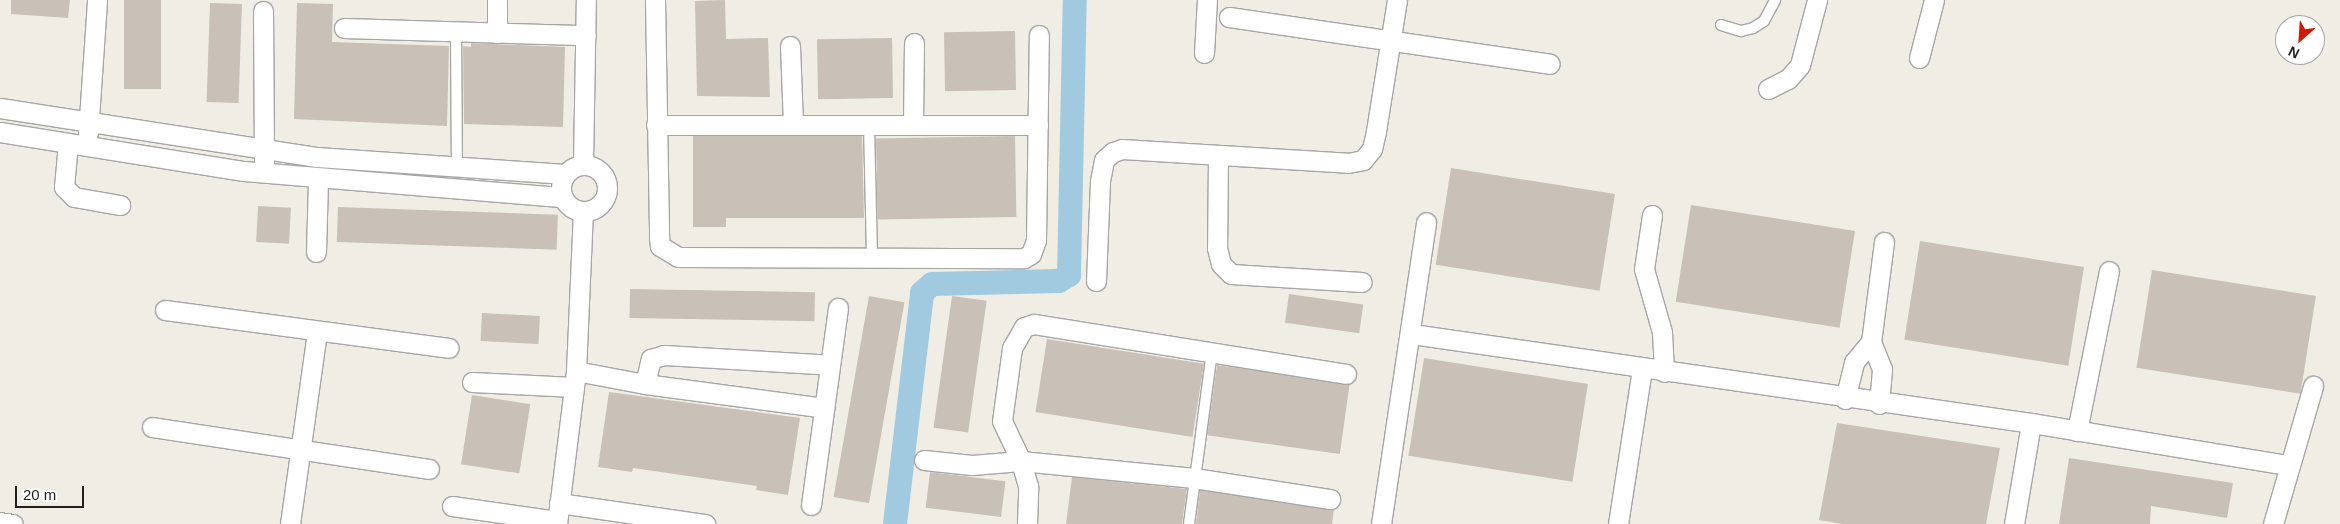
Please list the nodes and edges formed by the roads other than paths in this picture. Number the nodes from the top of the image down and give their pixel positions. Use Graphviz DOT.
graph roads {
  1 [pos="97,0"];
  2 [pos="497,0"];
  3 [pos="586,0"];
  4 [pos="655,0"];
  5 [pos="1208,0"];
  6 [pos="1397,0"];
  7 [pos="1774,0"];
  8 [pos="1817,0"];
  9 [pos="1934,0"];
  10 [pos="263,11"];
  11 [pos="1229,17"];
  12 [pos="1721,25"];
  13 [pos="344,28"];
  14 [pos="456,32"];
  15 [pos="496,33"];
  16 [pos="586,35"];
  17 [pos="1040,35"];
  18 [pos="1391,39"];
  19 [pos="914,42"];
  20 [pos="790,46"];
  21 [pos="1204,53"];
  22 [pos="1919,58"];
  23 [pos="1550,64"];
  24 [pos="1768,89"];
  25 [pos="0,108"];
  26 [pos="89,121"];
  27 [pos="869,124"];
  28 [pos="913,124"];
  29 [pos="656,125"];
  30 [pos="793,125"];
  31 [pos="1038,125"];
  32 [pos="0,132"];
  33 [pos="77,144"];
  34 [pos="262,149"];
  35 [pos="1218,158"];
  36 [pos="583,164"];
  37 [pos="456,168"];
  38 [pos="265,173"];
  39 [pos="565,174"];
  40 [pos="318,179"];
  41 [pos="563,197"];
  42 [pos="120,205"];
  43 [pos="583,211"];
  44 [pos="1652,215"];
  45 [pos="1426,222"];
  46 [pos="1884,242"];
  47 [pos="316,252"];
  48 [pos="872,258"];
  49 [pos="2109,270"];
  50 [pos="1096,280"];
  51 [pos="1362,282"];
  52 [pos="838,308"];
  53 [pos="165,310"];
  54 [pos="317,333"];
  55 [pos="1412,334"];
  56 [pos="1871,342"];
  57 [pos="448,348"];
  58 [pos="1212,352"];
  59 [pos="830,366"];
  60 [pos="1642,369"];
  61 [pos="1664,372"];
  62 [pos="1346,374"];
  63 [pos="575,379"];
  64 [pos="472,382"];
  65 [pos="645,384"];
  66 [pos="2313,386"];
  67 [pos="1845,398"];
  68 [pos="1880,404"];
  69 [pos="824,408"];
  70 [pos="2031,423"];
  71 [pos="152,427"];
  72 [pos="2077,431"];
  73 [pos="300,449"];
  74 [pos="924,460"];
  75 [pos="1021,461"];
  76 [pos="2288,465"];
  77 [pos="429,470"];
  78 [pos="1194,478"];
  79 [pos="1330,498"];
  80 [pos="812,505"];
  81 [pos="452,506"];
  82 [pos="558,516"];
  83 [pos="0,522"];
  84 [pos="1385,523"];
  85 [pos="13,524"];
  86 [pos="290,524"];
  87 [pos="705,524"];
  88 [pos="1027,524"];
  89 [pos="1189,524"];
  90 [pos="1618,524"];
  91 [pos="2014,524"];
  92 [pos="2273,524"];
  1 -- 26 [label="street"];
  2 -- 15 [label="street"];
  3 -- 16 [label="street"];
  4 -- 29 [label="street"];
  5 -- 21 [label="street"];
  6 -- 18 [label="street"];
  7 -- 12 [label="lane"];
  8 -- 24 [label="street"];
  9 -- 22 [label="street"];
  10 -- 34 [label="street"];
  11 -- 18 [label="street"];
  13 -- 14 [label="street"];
  14 -- 15 [label="street"];
  14 -- 37 [label="lane"];
  15 -- 16 [label="street"];
  16 -- 36 [label="street"];
  17 -- 31 [label="street"];
  18 -- 23 [label="street"];
  18 -- 35 [label="street"];
  19 -- 28 [label="street"];
  20 -- 30 [label="street"];
  25 -- 26 [label="street"];
  26 -- 33 [label="street"];
  26 -- 34 [label="street"];
  27 -- 28 [label="street"];
  27 -- 30 [label="street"];
  27 -- 48 [label="lane"];
  28 -- 31 [label="street"];
  29 -- 30 [label="street"];
  29 -- 48 [label="street"];
  31 -- 48 [label="street"];
  32 -- 33 [label="street"];
  33 -- 38 [label="street"];
  33 -- 42 [label="street"];
  34 -- 37 [label="street"];
  34 -- 38 [label="street"];
  35 -- 50 [label="street"];
  35 -- 51 [label="street"];
  36 -- 39 [label="street"];
  36 -- 43 [label="street"];
  37 -- 39 [label="street"];
  38 -- 40 [label="street"];
  39 -- 41 [label="street"];
  40 -- 41 [label="street"];
  40 -- 47 [label="street"];
  41 -- 43 [label="street"];
  43 -- 63 [label="street"];
  44 -- 61 [label="street"];
  45 -- 55 [label="street"];
  46 -- 56 [label="street"];
  49 -- 72 [label="street"];
  52 -- 59 [label="street"];
  53 -- 54 [label="street"];
  54 -- 57 [label="street"];
  54 -- 73 [label="street"];
  55 -- 60 [label="street"];
  55 -- 84 [label="street"];
  56 -- 67 [label="street"];
  56 -- 68 [label="street"];
  58 -- 62 [label="street"];
  58 -- 75 [label="street"];
  58 -- 78 [label="lane"];
  59 -- 65 [label="street"];
  59 -- 69 [label="street"];
  60 -- 61 [label="street"];
  60 -- 90 [label="street"];
  61 -- 67 [label="street"];
  63 -- 64 [label="street"];
  63 -- 65 [label="street"];
  63 -- 82 [label="street"];
  65 -- 69 [label="street"];
  66 -- 76 [label="street"];
  67 -- 68 [label="street"];
  68 -- 70 [label="street"];
  69 -- 80 [label="street"];
  70 -- 72 [label="street"];
  70 -- 91 [label="street"];
  71 -- 73 [label="street"];
  72 -- 76 [label="street"];
  73 -- 77 [label="street"];
  73 -- 86 [label="street"];
  74 -- 75 [label="street"];
  75 -- 78 [label="street"];
  75 -- 88 [label="street"];
  76 -- 92 [label="street"];
  78 -- 79 [label="street"];
  78 -- 89 [label="lane"];
  81 -- 82 [label="street"];
  82 -- 87 [label="street"];
  83 -- 85 [label="street"];
}
